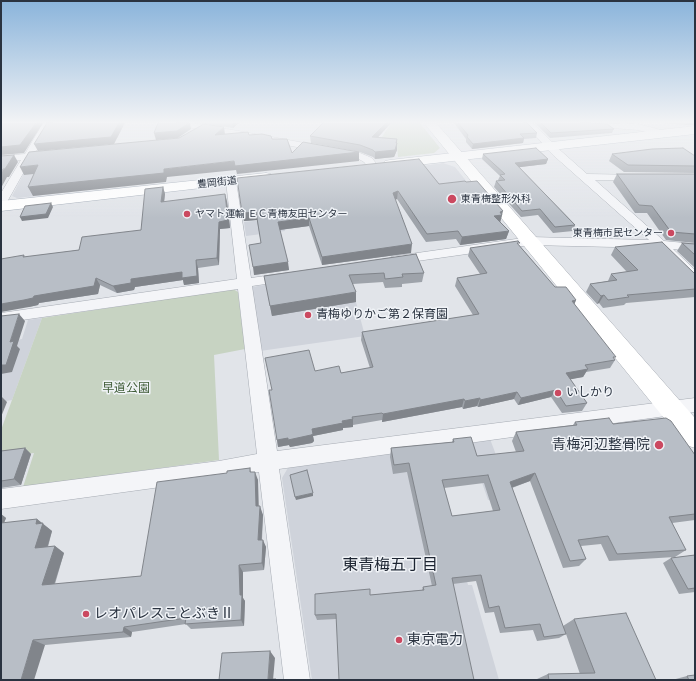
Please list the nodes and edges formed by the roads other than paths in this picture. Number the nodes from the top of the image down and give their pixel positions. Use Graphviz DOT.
graph roads {
  1 [pos="41,155"];
  2 [pos="353,155"];
  3 [pos="470,155"];
  4 [pos="559,155"];
  5 [pos="28,156"];
  6 [pos="459,156"];
  7 [pos="1,159"];
  8 [pos="373,166"];
  9 [pos="353,168"];
  10 [pos="282,176"];
  11 [pos="583,177"];
  12 [pos="647,177"];
  13 [pos="231,181"];
  14 [pos="1,202"];
  15 [pos="1,206"];
  16 [pos="530,241"];
  17 [pos="662,245"];
  18 [pos="695,248"];
  19 [pos="387,262"];
  20 [pos="297,275"];
  21 [pos="695,278"];
  22 [pos="246,283"];
  23 [pos="1,318"];
  24 [pos="695,405"];
  25 [pos="671,408"];
  26 [pos="695,437"];
  27 [pos="269,461"];
  28 [pos="1,499"];
  29 [pos="297,680"];
  1 -- 5 [label="street"];
  2 -- 8 [label="street"];
  3 -- 6 [label="main road"];
  4 -- 11 [label="street"];
  5 -- 7 [label="street"];
  5 -- 14 [label="street"];
  6 -- 8 [label="main road"];
  6 -- 16 [label="main road"];
  8 -- 9 [label="main road"];
  10 -- 13 [label="main road, 豊岡街道"];
  11 -- 12 [label="street"];
  11 -- 17 [label="street"];
  13 -- 15 [label="main road, 豊岡街道"];
  13 -- 22 [label="street"];
  16 -- 17 [label="street"];
  16 -- 19 [label="street"];
  16 -- 25 [label="main road"];
  17 -- 18 [label="street"];
  17 -- 21 [label="street"];
  20 -- 22 [label="street"];
  22 -- 23 [label="street"];
  22 -- 27 [label="street"];
  24 -- 25 [label="street"];
  25 -- 26 [label="main road"];
  25 -- 27 [label="street"];
  27 -- 28 [label="street"];
  27 -- 29 [label="street"];
}
